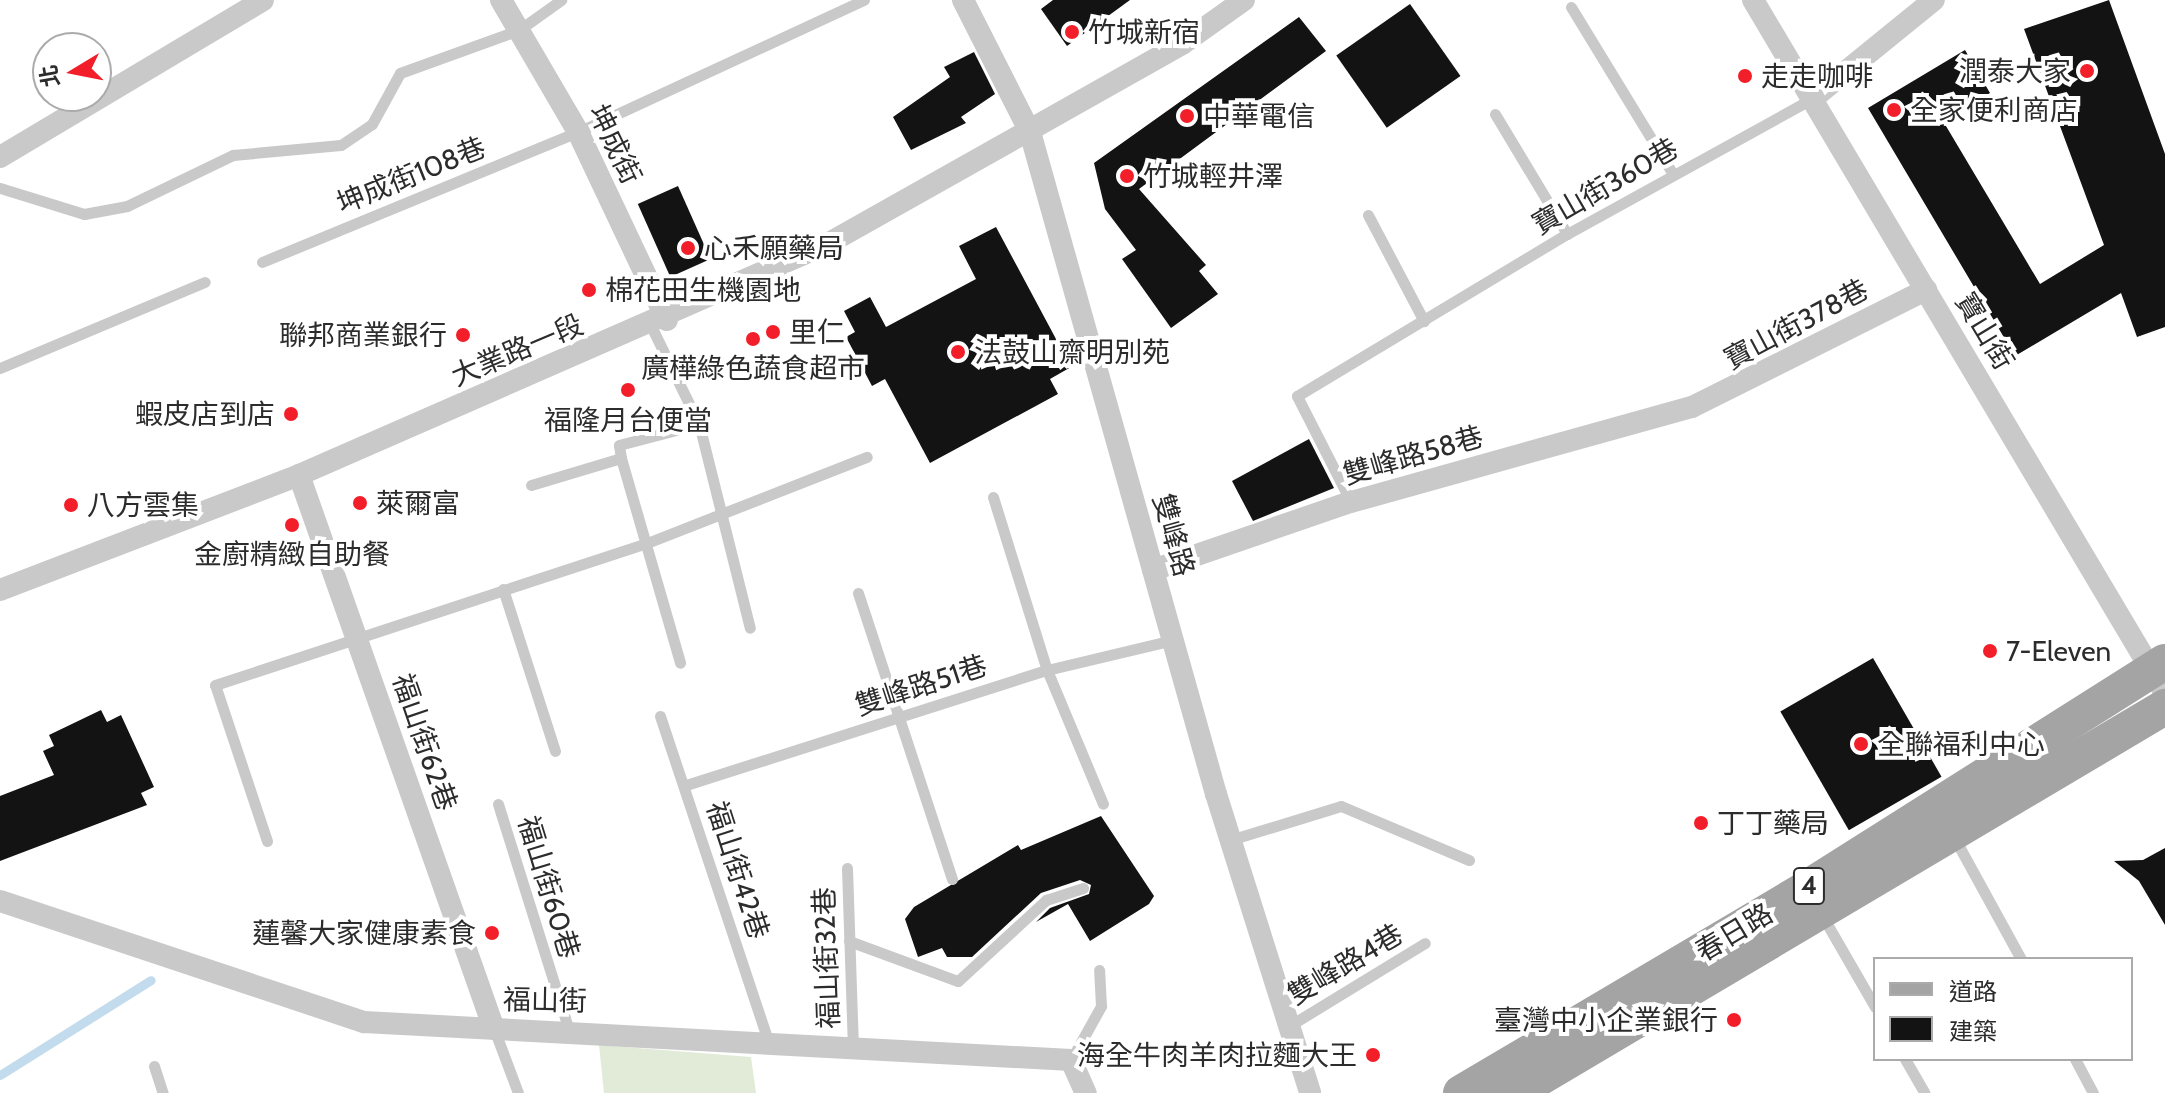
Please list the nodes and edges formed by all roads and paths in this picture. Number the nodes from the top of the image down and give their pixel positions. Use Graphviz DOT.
graph roads {
  1 [pos="263,0"];
  2 [pos="501,0"];
  3 [pos="561,0"];
  4 [pos="864,0"];
  5 [pos="963,0"];
  6 [pos="1244,0"];
  7 [pos="1753,0"];
  8 [pos="1934,0"];
  9 [pos="1571,7"];
  10 [pos="519,30"];
  11 [pos="1812,99"];
  12 [pos="1495,114"];
  13 [pos="578,132"];
  14 [pos="1030,132"];
  15 [pos="0,157"];
  16 [pos="1673,174"];
  17 [pos="0,188"];
  18 [pos="1368,215"];
  19 [pos="1567,234"];
  20 [pos="262,262"];
  21 [pos="205,282"];
  22 [pos="1926,290"];
  23 [pos="1424,321"];
  24 [pos="659,323"];
  25 [pos="0,368"];
  26 [pos="1692,407"];
  27 [pos="699,424"];
  28 [pos="867,457"];
  29 [pos="621,458"];
  30 [pos="299,475"];
  31 [pos="531,485"];
  32 [pos="993,497"];
  33 [pos="1351,502"];
  34 [pos="720,516"];
  35 [pos="647,543"];
  36 [pos="1153,570"];
  37 [pos="2,584"];
  38 [pos="503,589"];
  39 [pos="858,593"];
  40 [pos="750,628"];
  41 [pos="357,640"];
  42 [pos="1173,640"];
  43 [pos="680,663"];
  44 [pos="1047,670"];
  45 [pos="2161,675"];
  46 [pos="2165,707"];
  47 [pos="660,716"];
  48 [pos="899,717"];
  49 [pos="555,751"];
  50 [pos="686,785"];
  51 [pos="498,804"];
  52 [pos="1103,804"];
  53 [pos="1943,817"];
  54 [pos="1230,840"];
  55 [pos="267,841"];
  56 [pos="1469,860"];
  57 [pos="847,868"];
  58 [pos="952,879"];
  59 [pos="1083,888"];
  60 [pos="1814,900"];
  61 [pos="0,901"];
  62 [pos="849,941"];
  63 [pos="1425,943"];
  64 [pos="2020,957"];
  65 [pos="1099,970"];
  66 [pos="1873,1003"];
  67 [pos="1289,1026"];
  68 [pos="494,1029"];
  69 [pos="569,1031"];
  70 [pos="768,1041"];
  71 [pos="853,1046"];
  72 [pos="1071,1060"];
  73 [pos="1906,1061"];
  74 [pos="2076,1061"];
  75 [pos="154,1066"];
  76 [pos="163,1093"];
  77 [pos="518,1093"];
  78 [pos="1086,1093"];
  79 [pos="1310,1093"];
  80 [pos="1461,1093"];
  81 [pos="1514,1093"];
  82 [pos="1925,1093"];
  83 [pos="2093,1093"];
  1 -- 15 [label="street"];
  2 -- 10 [label="street, 坤成街"];
  3 -- 10 [label="lane"];
  4 -- 13 [label="lane, 坤成街108巷"];
  5 -- 14 [label="street, 雙峰路"];
  6 -- 14 [label="street, 大業路一段"];
  7 -- 11 [label="street, 寶山街"];
  8 -- 11 [label="street"];
  9 -- 16 [label="lane"];
  10 -- 13 [label="street, 坤成街"];
  10 -- 17 [label="lane"];
  11 -- 16 [label="lane, 寶山街360巷"];
  11 -- 22 [label="street, 寶山街"];
  12 -- 19 [label="lane"];
  13 -- 20 [label="lane, 坤成街108巷"];
  13 -- 24 [label="street, 坤成街"];
  14 -- 24 [label="street, 大業路一段"];
  14 -- 36 [label="street, 雙峰路"];
  16 -- 19 [label="lane, 寶山街360巷"];
  18 -- 23 [label="lane"];
  19 -- 23 [label="lane, 寶山街360巷"];
  21 -- 25 [label="lane"];
  22 -- 26 [label="street, 寶山街378巷"];
  22 -- 45 [label="street, 寶山街"];
  23 -- 33 [label="lane, 寶山街360巷"];
  24 -- 27 [label="lane"];
  24 -- 30 [label="street, 大業路一段"];
  26 -- 33 [label="street, 雙峰路58巷"];
  27 -- 29 [label="lane"];
  27 -- 34 [label="lane"];
  28 -- 34 [label="lane"];
  29 -- 31 [label="lane"];
  29 -- 35 [label="lane"];
  30 -- 37 [label="street, 大業路一段"];
  30 -- 41 [label="street, 福山街62巷"];
  32 -- 44 [label="lane"];
  33 -- 36 [label="street, 雙峰路58巷"];
  34 -- 35 [label="lane"];
  34 -- 40 [label="lane"];
  35 -- 38 [label="lane"];
  35 -- 43 [label="lane"];
  36 -- 42 [label="street, 雙峰路"];
  38 -- 41 [label="lane"];
  38 -- 49 [label="lane"];
  39 -- 48 [label="lane"];
  41 -- 55 [label="lane"];
  41 -- 68 [label="street, 福山街62巷"];
  42 -- 44 [label="lane, 雙峰路51巷"];
  42 -- 54 [label="street, 雙峰路"];
  44 -- 48 [label="lane, 雙峰路51巷"];
  44 -- 52 [label="lane"];
  45 -- 53 [label="main road, 春日路 / 4"];
  46 -- 53 [label="main road, 春日路 / 4"];
  47 -- 50 [label="lane, 福山街42巷"];
  48 -- 50 [label="lane, 雙峰路51巷"];
  48 -- 58 [label="lane"];
  50 -- 70 [label="lane, 福山街42巷"];
  51 -- 69 [label="lane, 福山街60巷"];
  53 -- 60 [label="main road, 春日路 / 4"];
  53 -- 64 [label="lane"];
  54 -- 56 [label="lane"];
  54 -- 67 [label="street, 雙峰路"];
  57 -- 62 [label="lane, 福山街32巷"];
  59 -- 62 [label="lane"];
  60 -- 66 [label="lane"];
  60 -- 80 [label="main road, 春日路 / 4"];
  60 -- 81 [label="main road, 春日路 / 4"];
  61 -- 68 [label="street, 福山街"];
  62 -- 71 [label="lane, 福山街32巷"];
  63 -- 67 [label="lane, 雙峰路4巷"];
  65 -- 72 [label="lane"];
  67 -- 79 [label="street, 雙峰路"];
  68 -- 69 [label="street, 福山街"];
  68 -- 77 [label="lane"];
  69 -- 70 [label="street, 福山街"];
  70 -- 71 [label="street, 福山街"];
  71 -- 72 [label="street, 福山街"];
  72 -- 78 [label="street"];
  73 -- 82 [label="lane"];
  74 -- 83 [label="lane"];
  75 -- 76 [label="lane"];
}
